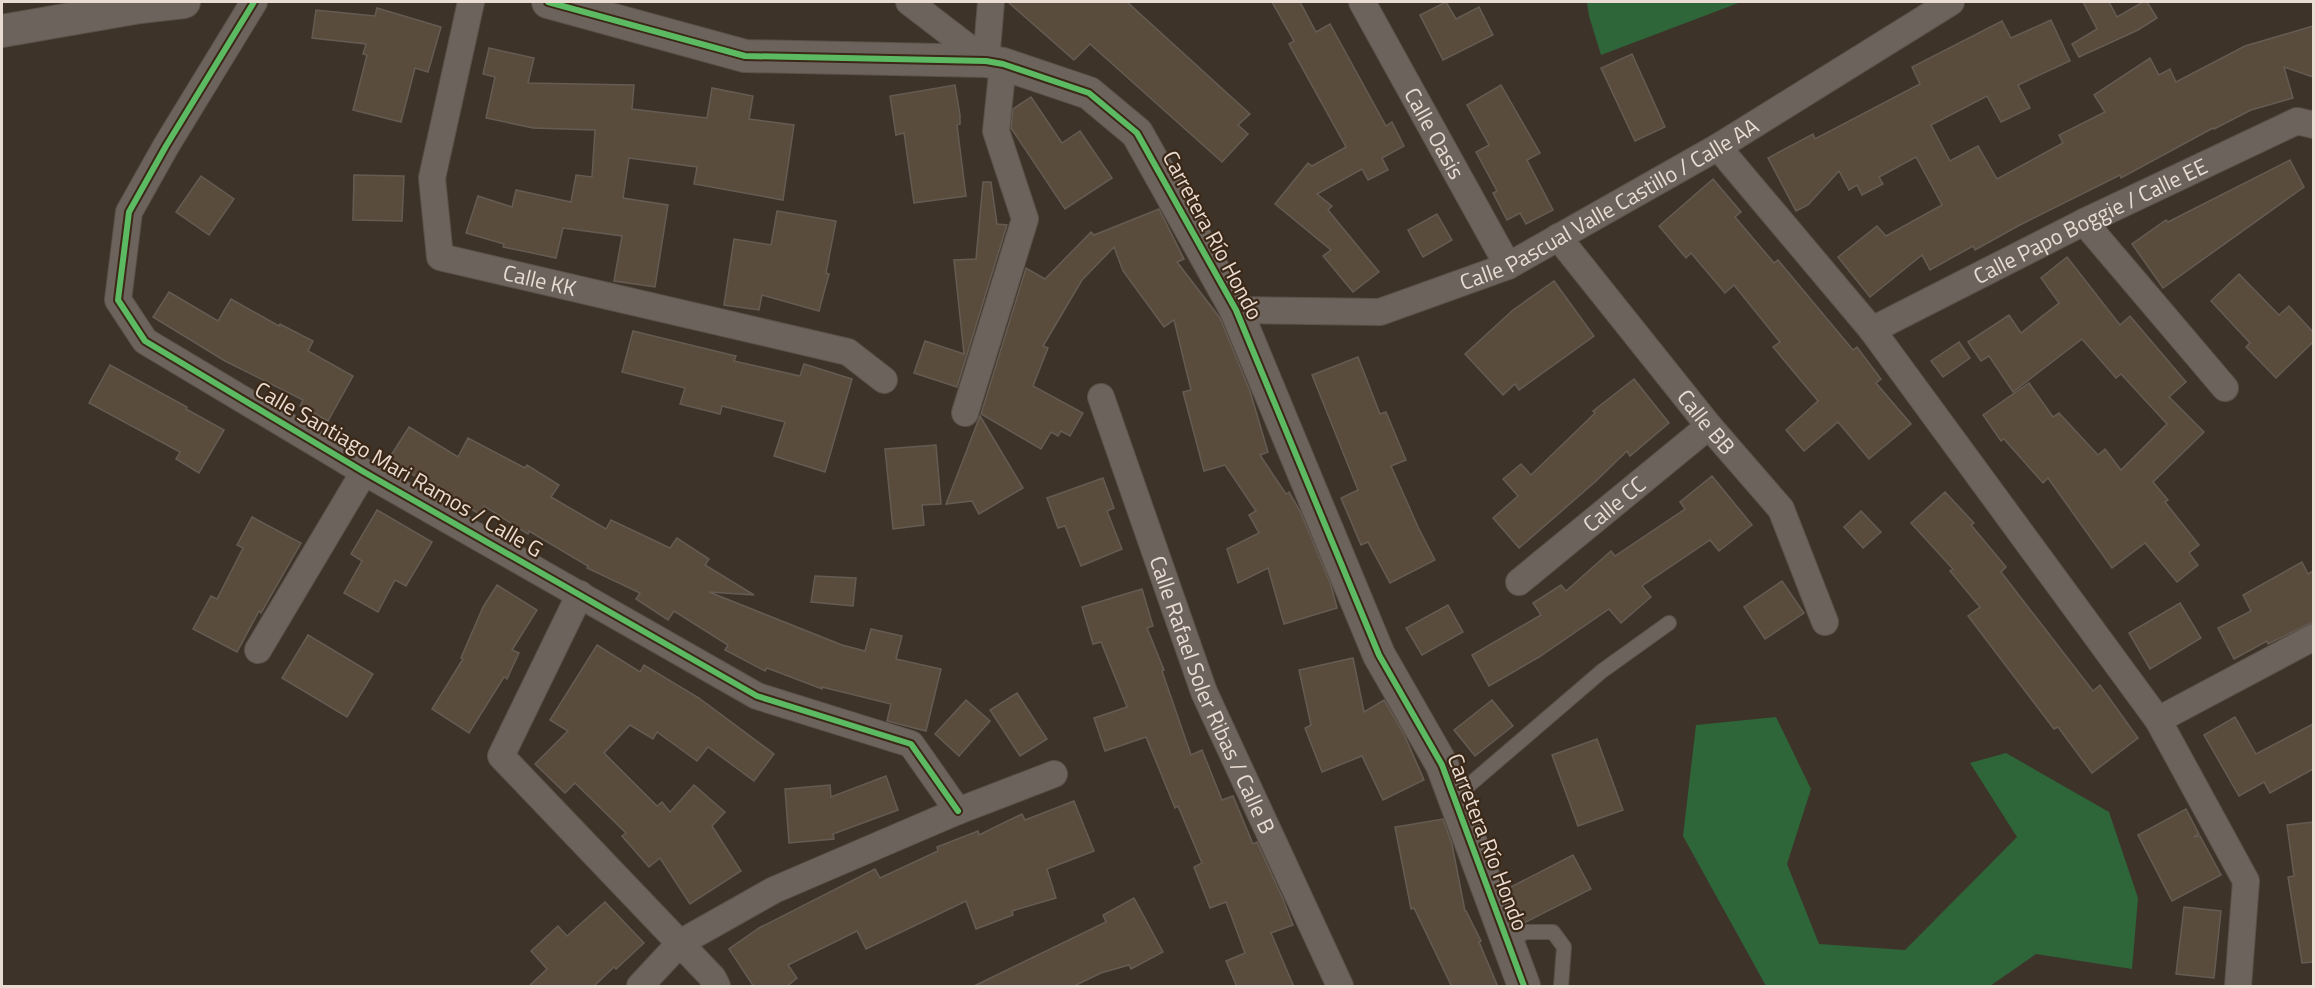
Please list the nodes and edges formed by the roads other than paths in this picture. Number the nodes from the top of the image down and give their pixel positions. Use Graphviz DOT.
graph roads {
  1 [pos="184,2"];
  2 [pos="254,2"];
  3 [pos="471,2"];
  4 [pos="548,2"];
  5 [pos="909,2"];
  6 [pos="991,2"];
  7 [pos="1362,2"];
  8 [pos="1951,2"];
  9 [pos="2,31"];
  10 [pos="994,63"];
  11 [pos="2313,125"];
  12 [pos="1718,147"];
  13 [pos="2084,222"];
  14 [pos="1558,237"];
  15 [pos="1508,266"];
  16 [pos="1236,310"];
  17 [pos="1872,330"];
  18 [pos="884,380"];
  19 [pos="2225,388"];
  20 [pos="1101,397"];
  21 [pos="965,412"];
  22 [pos="1709,426"];
  23 [pos="364,472"];
  24 [pos="1519,582"];
  25 [pos="580,594"];
  26 [pos="1825,622"];
  27 [pos="1669,624"];
  28 [pos="2313,637"];
  29 [pos="258,651"];
  30 [pos="2158,720"];
  31 [pos="1054,774"];
  32 [pos="1454,798"];
  33 [pos="958,811"];
  34 [pos="1507,941"];
  35 [pos="680,943"];
  36 [pos="640,987"];
  37 [pos="717,987"];
  38 [pos="1340,987"];
  39 [pos="1524,987"];
  40 [pos="1561,987"];
  41 [pos="2238,987"];
  1 -- 9 [label="street"];
  2 -- 23 [label="street, Calle Santiago Mari Ramos / Calle G"];
  3 -- 18 [label="street, Calle KK"];
  4 -- 10 [label="street, Carretera Río Hondo"];
  5 -- 10 [label="street"];
  6 -- 10 [label="street"];
  7 -- 15 [label="street, Calle Oasis"];
  8 -- 12 [label="street, Calle Pascual Valle Castillo / Calle AA"];
  10 -- 16 [label="street, Carretera Río Hondo"];
  10 -- 21 [label="street"];
  11 -- 13 [label="street, Calle Papo Boggie / Calle EE"];
  12 -- 14 [label="street, Calle Pascual Valle Castillo / Calle AA"];
  12 -- 17 [label="street"];
  13 -- 17 [label="street, Calle Papo Boggie / Calle EE"];
  13 -- 19 [label="street"];
  14 -- 15 [label="street, Calle Pascual Valle Castillo / Calle AA"];
  14 -- 22 [label="street, Calle BB"];
  15 -- 16 [label="street, Calle Pascual Valle Castillo / Calle AA"];
  16 -- 32 [label="street, Carretera Río Hondo"];
  17 -- 30 [label="street"];
  20 -- 38 [label="street, Calle Rafael Soler Ribas / Calle B"];
  22 -- 24 [label="street, Calle CC"];
  22 -- 26 [label="street, Calle BB"];
  23 -- 25 [label="street, Calle Santiago Mari Ramos / Calle G"];
  23 -- 29 [label="street"];
  25 -- 33 [label="street, Calle Santiago Mari Ramos / Calle G"];
  25 -- 35 [label="street"];
  27 -- 32 [label="lane"];
  28 -- 30 [label="street"];
  30 -- 41 [label="street"];
  31 -- 33 [label="street"];
  32 -- 34 [label="street, Carretera Río Hondo"];
  33 -- 35 [label="street"];
  34 -- 39 [label="street, Carretera Río Hondo"];
  34 -- 40 [label="lane"];
  35 -- 36 [label="street"];
  35 -- 37 [label="street"];
}
